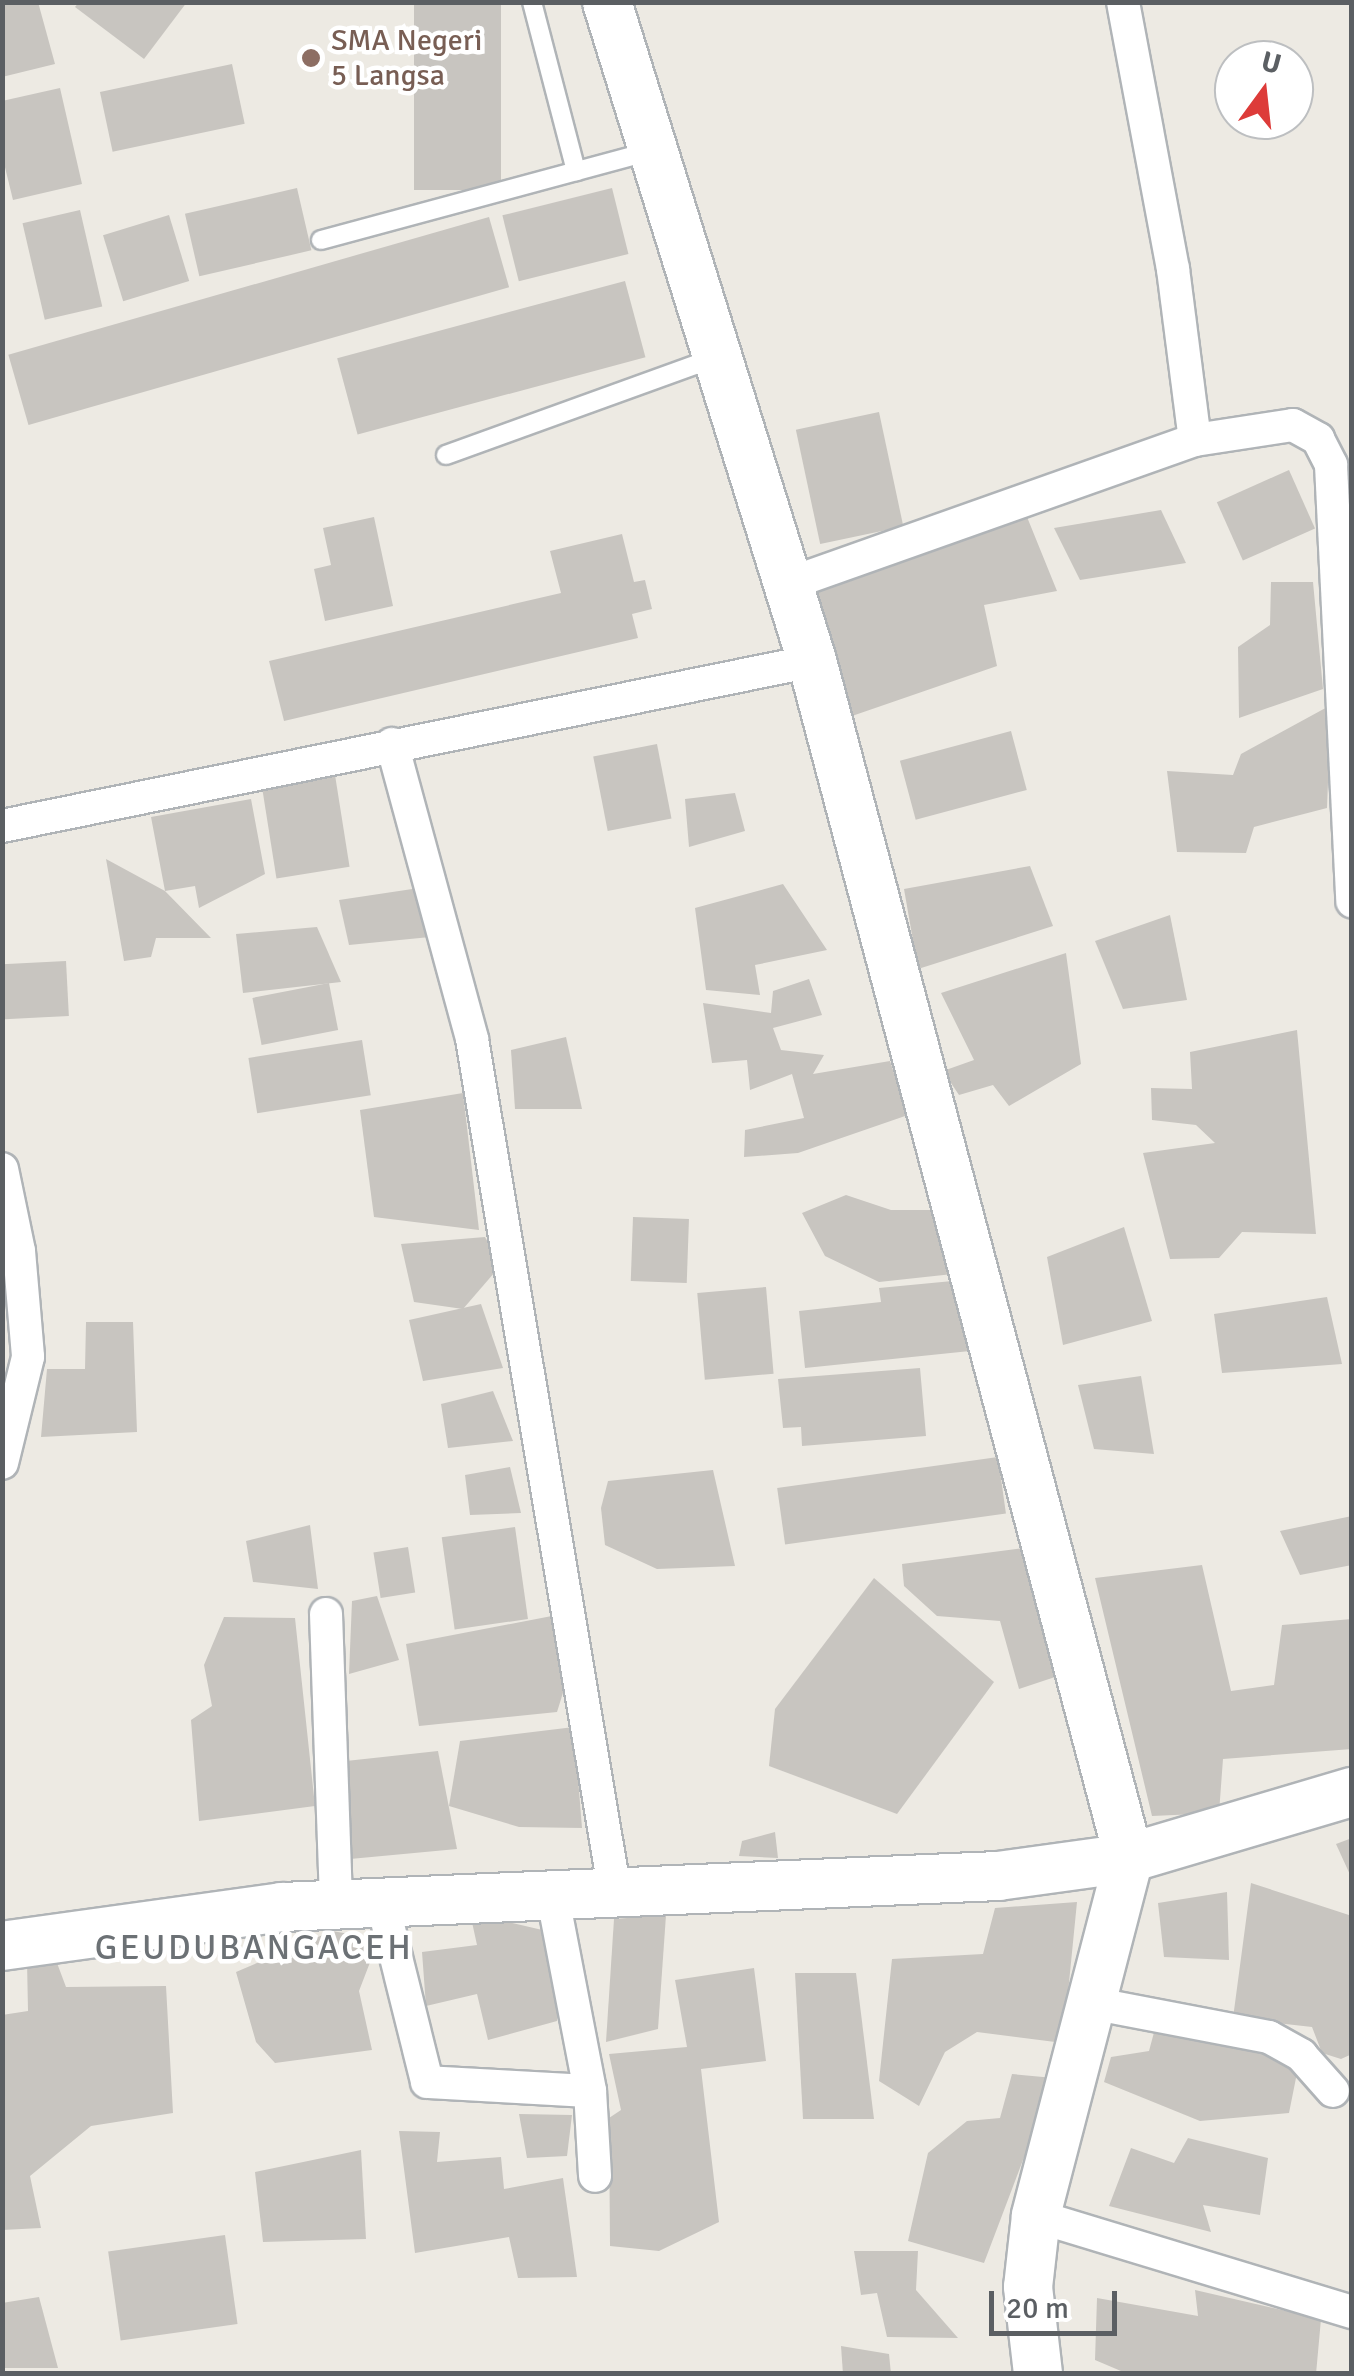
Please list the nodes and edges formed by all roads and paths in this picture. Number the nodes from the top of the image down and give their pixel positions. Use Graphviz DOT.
graph roads {
  1 [pos="532,2"];
  2 [pos="607,2"];
  3 [pos="1123,2"];
  4 [pos="650,151"];
  5 [pos="576,171"];
  6 [pos="321,240"];
  7 [pos="716,358"];
  8 [pos="1195,440"];
  9 [pos="446,454"];
  10 [pos="788,584"];
  11 [pos="812,661"];
  12 [pos="1346,681"];
  13 [pos="392,744"];
  14 [pos="2,826"];
  15 [pos="1352,900"];
  16 [pos="2,1169"];
  17 [pos="2,1463"];
  18 [pos="326,1614"];
  19 [pos="1352,1792"];
  20 [pos="1130,1858"];
  21 [pos="614,1888"];
  22 [pos="552,1893"];
  23 [pos="383,1905"];
  24 [pos="336,1906"];
  25 [pos="2,1946"];
  26 [pos="1091,2003"];
  27 [pos="590,2090"];
  28 [pos="1334,2092"];
  29 [pos="596,2176"];
  30 [pos="1036,2216"];
  31 [pos="1352,2312"];
  32 [pos="1038,2374"];
  1 -- 5 [label="lane"];
  2 -- 4 [label="street"];
  3 -- 8 [label="street"];
  4 -- 5 [label="lane"];
  4 -- 7 [label="street"];
  5 -- 6 [label="lane"];
  7 -- 9 [label="lane"];
  7 -- 10 [label="street"];
  8 -- 10 [label="street"];
  8 -- 12 [label="street"];
  10 -- 11 [label="street"];
  11 -- 13 [label="street"];
  11 -- 20 [label="street"];
  12 -- 15 [label="street"];
  13 -- 14 [label="street"];
  13 -- 21 [label="street"];
  16 -- 17 [label="street"];
  18 -- 24 [label="street"];
  19 -- 20 [label="street"];
  20 -- 21 [label="street"];
  20 -- 26 [label="street"];
  21 -- 22 [label="street"];
  22 -- 23 [label="street"];
  22 -- 27 [label="street"];
  23 -- 24 [label="street"];
  23 -- 27 [label="street"];
  24 -- 25 [label="street"];
  26 -- 28 [label="street"];
  26 -- 30 [label="street"];
  27 -- 29 [label="street"];
  30 -- 31 [label="street"];
  30 -- 32 [label="street"];
}
